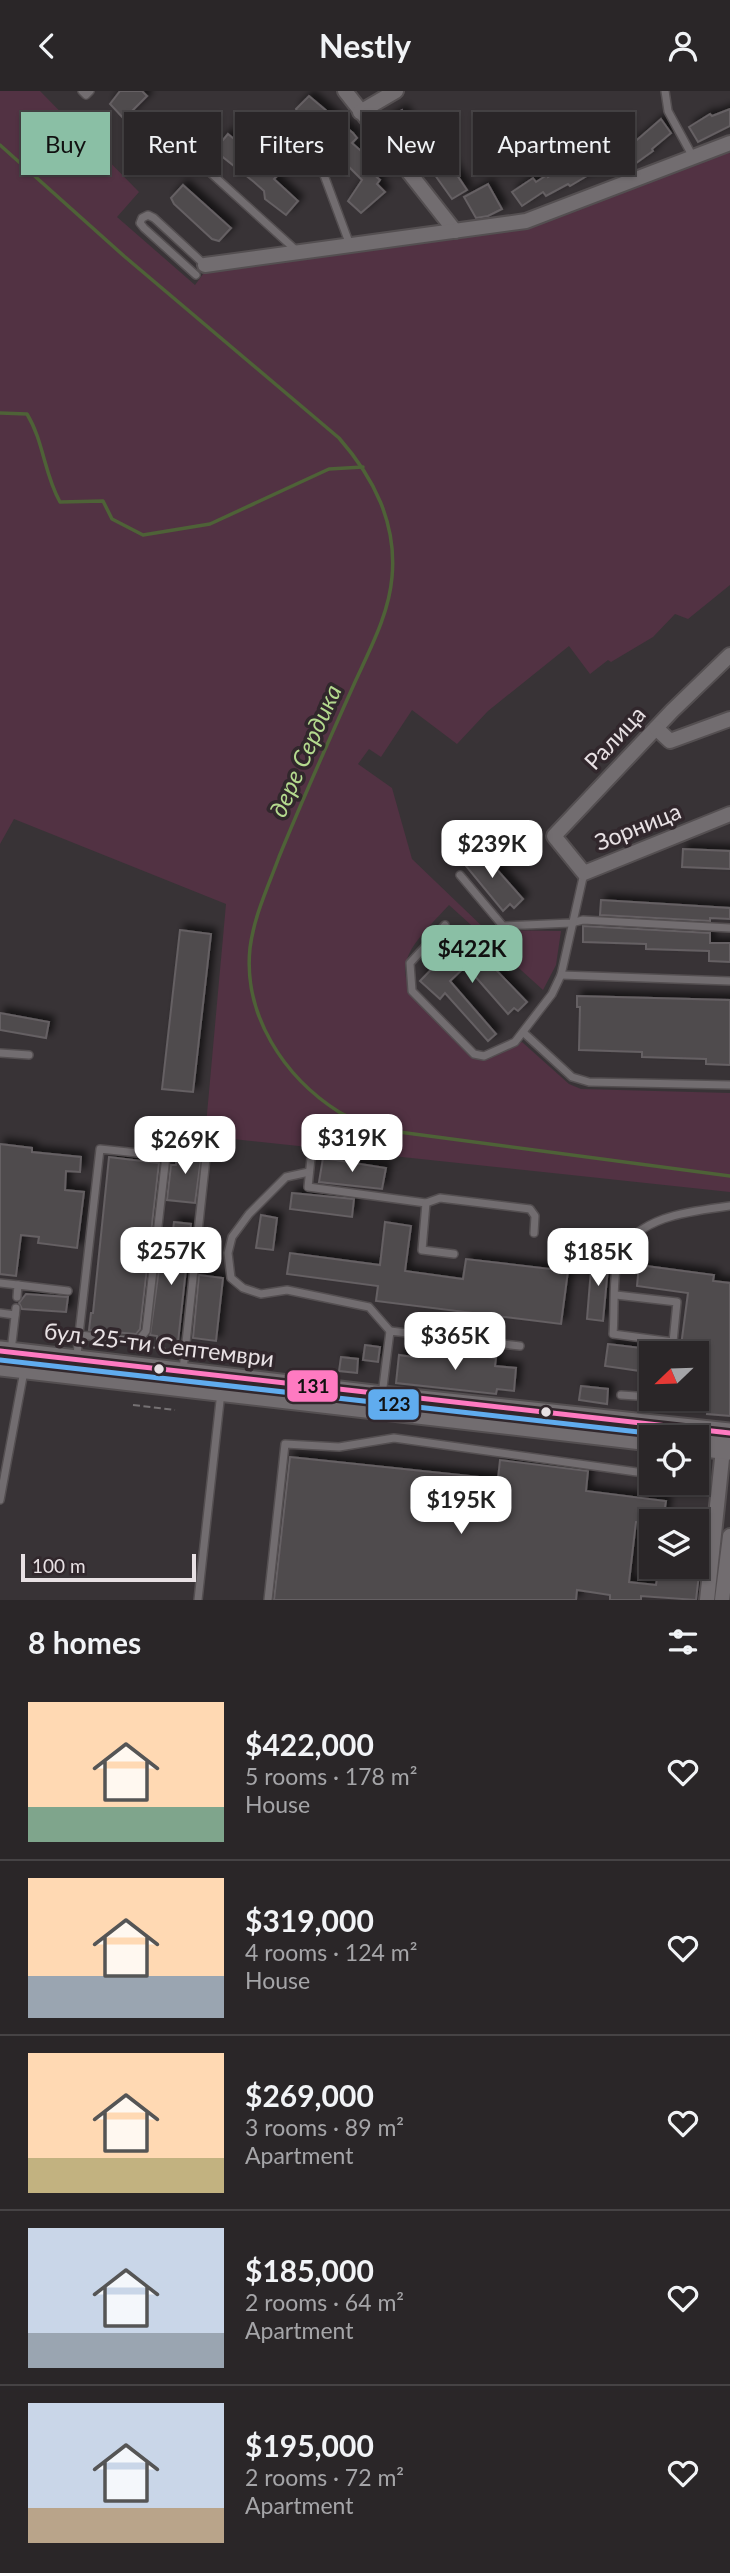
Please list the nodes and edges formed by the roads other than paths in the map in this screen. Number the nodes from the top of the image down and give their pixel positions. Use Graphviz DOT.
graph roads {
  1 [pos="82,91"];
  2 [pos="90,91"];
  3 [pos="345,91"];
  4 [pos="396,91"];
  5 [pos="665,91"];
  6 [pos="360,112"];
  7 [pos="730,143"];
  8 [pos="694,157"];
  9 [pos="213,175"];
  10 [pos="324,175"];
  11 [pos="455,231"];
  12 [pos="350,245"];
  13 [pos="298,252"];
  14 [pos="201,270"];
  15 [pos="730,655"];
  16 [pos="730,719"];
  17 [pos="656,728"];
  18 [pos="730,814"];
  19 [pos="569,856"];
  20 [pos="584,873"];
  21 [pos="460,875"];
  22 [pos="571,923"];
  23 [pos="445,925"];
  24 [pos="730,928"];
  25 [pos="561,975"];
  26 [pos="730,981"];
  27 [pos="524,1033"];
  28 [pos="0,1053"];
  29 [pos="29,1055"];
  30 [pos="730,1085"];
  31 [pos="205,1159"];
  32 [pos="311,1159"];
  33 [pos="309,1172"];
  34 [pos="426,1203"];
  35 [pos="730,1206"];
  36 [pos="534,1233"];
  37 [pos="454,1254"];
  38 [pos="0,1283"];
  39 [pos="18,1285"];
  40 [pos="68,1291"];
  41 [pos="616,1295"];
  42 [pos="17,1297"];
  43 [pos="0,1313"];
  44 [pos="390,1331"];
  45 [pos="79,1335"];
  46 [pos="666,1341"];
  47 [pos="673,1341"];
  48 [pos="520,1346"];
  49 [pos="4,1356"];
  50 [pos="77,1360"];
  51 [pos="25,1369"];
  52 [pos="183,1372"];
  53 [pos="221,1391"];
  54 [pos="621,1395"];
  55 [pos="382,1396"];
  56 [pos="639,1396"];
  57 [pos="639,1440"];
  58 [pos="727,1441"];
  59 [pos="709,1444"];
  60 [pos="639,1472"];
  61 [pos="0,1500"];
  62 [pos="730,1536"];
  63 [pos="198,1600"];
  64 [pos="268,1600"];
  65 [pos="707,1600"];
  66 [pos="722,1600"];
  1 -- 2 [label="lane"];
  3 -- 6 [label="street"];
  4 -- 6 [label="street"];
  5 -- 8 [label="lane"];
  6 -- 11 [label="street"];
  7 -- 8 [label="street"];
  8 -- 11 [label="street"];
  9 -- 13 [label="lane"];
  10 -- 12 [label="lane"];
  11 -- 12 [label="street"];
  12 -- 13 [label="street"];
  13 -- 14 [label="street"];
  14 -- 14 [label="lane"];
  15 -- 17 [label="street, Ралица"];
  16 -- 17 [label="street"];
  17 -- 19 [label="street, Ралица"];
  18 -- 20 [label="street, Зорница"];
  19 -- 20 [label="street, Зорница"];
  20 -- 22 [label="lane"];
  21 -- 22 [label="lane"];
  22 -- 24 [label="lane"];
  22 -- 25 [label="lane"];
  23 -- 27 [label="lane"];
  25 -- 26 [label="lane"];
  25 -- 27 [label="lane"];
  27 -- 30 [label="lane"];
  28 -- 29 [label="lane"];
  31 -- 52 [label="lane"];
  32 -- 33 [label="lane"];
  33 -- 34 [label="lane"];
  33 -- 44 [label="lane"];
  34 -- 36 [label="lane"];
  34 -- 37 [label="lane"];
  35 -- 41 [label="lane"];
  38 -- 39 [label="lane"];
  39 -- 40 [label="lane"];
  39 -- 42 [label="lane"];
  41 -- 46 [label="lane"];
  41 -- 47 [label="lane"];
  43 -- 49 [label="lane"];
  44 -- 48 [label="lane"];
  44 -- 55 [label="lane"];
  45 -- 45 [label="lane"];
  45 -- 50 [label="lane"];
  49 -- 50 [label="main road, бул. 25-ти Септември"];
  49 -- 51 [label="main road, бул. 25-ти Септември"];
  50 -- 52 [label="main road, бул. 25-ти Септември"];
  51 -- 53 [label="main road, бул. 25-ти Септември"];
  51 -- 61 [label="lane"];
  52 -- 55 [label="main road, бул. 25-ти Септември"];
  53 -- 57 [label="main road, бул. 25-ти Септември"];
  53 -- 63 [label="lane"];
  54 -- 56 [label="lane"];
  55 -- 58 [label="main road, бул. 25-ти Септември"];
  58 -- 59 [label="main road"];
  58 -- 65 [label="street"];
  60 -- 64 [label="lane"];
  62 -- 66 [label="street"];
}
